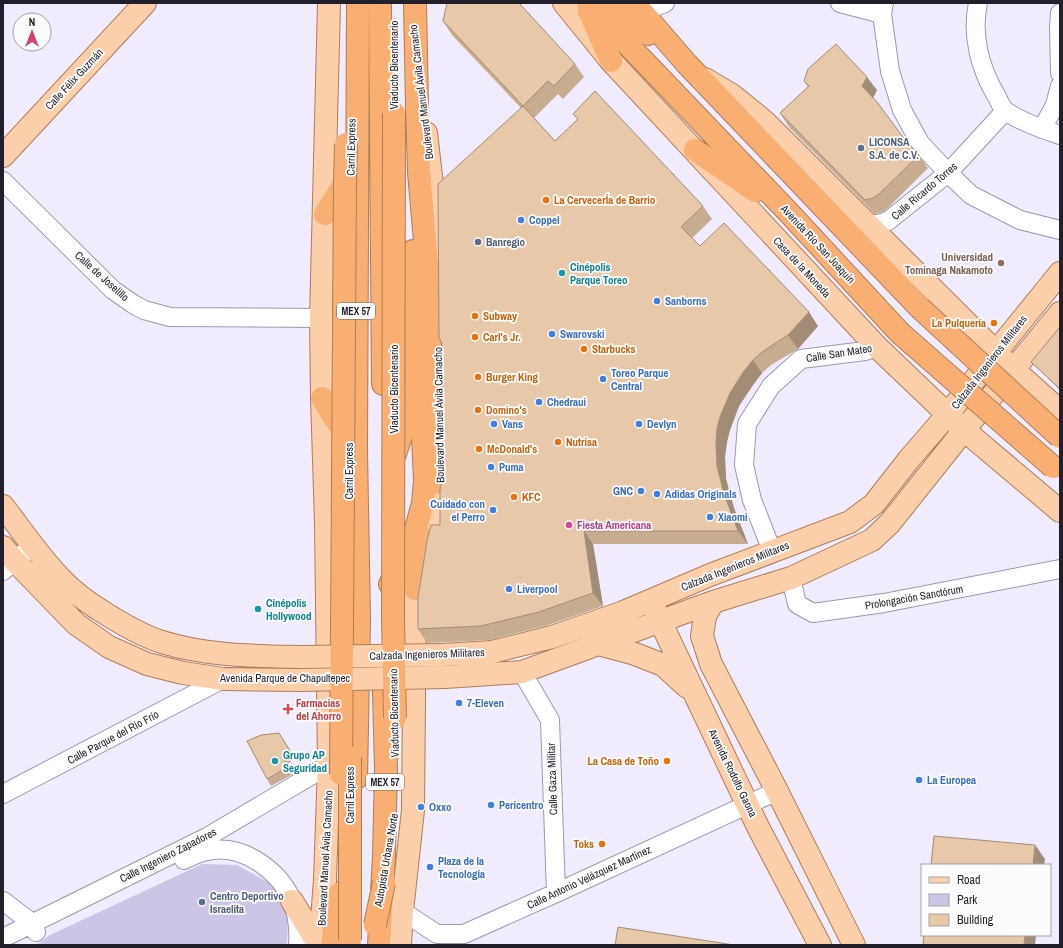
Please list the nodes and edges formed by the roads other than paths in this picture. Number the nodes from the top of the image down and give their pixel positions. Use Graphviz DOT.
graph roads {
  1 [pos="146,3"];
  2 [pos="329,3"];
  3 [pos="347,3"];
  4 [pos="352,3"];
  5 [pos="358,3"];
  6 [pos="380,3"];
  7 [pos="564,3"];
  8 [pos="587,3"];
  9 [pos="611,3"];
  10 [pos="618,3"];
  11 [pos="665,3"];
  12 [pos="840,3"];
  13 [pos="978,3"];
  14 [pos="408,4"];
  15 [pos="883,8"];
  16 [pos="636,13"];
  17 [pos="1060,13"];
  18 [pos="611,61"];
  19 [pos="1060,73"];
  20 [pos="697,74"];
  21 [pos="1060,86"];
  22 [pos="1005,111"];
  23 [pos="1042,129"];
  24 [pos="1060,135"];
  25 [pos="695,150"];
  26 [pos="3,156"];
  27 [pos="357,163"];
  28 [pos="948,173"];
  29 [pos="3,181"];
  30 [pos="325,214"];
  31 [pos="791,215"];
  32 [pos="869,224"];
  33 [pos="1060,230"];
  34 [pos="1060,273"];
  35 [pos="413,275"];
  36 [pos="1060,313"];
  37 [pos="321,318"];
  38 [pos="431,333"];
  39 [pos="877,347"];
  40 [pos="996,352"];
  41 [pos="1014,370"];
  42 [pos="322,398"];
  43 [pos="425,408"];
  44 [pos="1060,411"];
  45 [pos="948,414"];
  46 [pos="964,430"];
  47 [pos="441,433"];
  48 [pos="1060,437"];
  49 [pos="356,450"];
  50 [pos="1057,469"];
  51 [pos="434,483"];
  52 [pos="383,487"];
  53 [pos="3,506"];
  54 [pos="1060,511"];
  55 [pos="28,539"];
  56 [pos="772,551"];
  57 [pos="6,556"];
  58 [pos="1060,570"];
  59 [pos="791,578"];
  60 [pos="415,589"];
  61 [pos="385,594"];
  62 [pos="650,600"];
  63 [pos="713,602"];
  64 [pos="660,621"];
  65 [pos="598,644"];
  66 [pos="190,649"];
  67 [pos="301,657"];
  68 [pos="522,672"];
  69 [pos="183,673"];
  70 [pos="223,679"];
  71 [pos="372,679"];
  72 [pos="695,694"];
  73 [pos="335,770"];
  74 [pos="395,775"];
  75 [pos="777,791"];
  76 [pos="3,794"];
  77 [pos="747,805"];
  78 [pos="148,872"];
  79 [pos="382,888"];
  80 [pos="556,893"];
  81 [pos="3,901"];
  82 [pos="292,901"];
  83 [pos="402,911"];
  84 [pos="34,929"];
  85 [pos="9,938"];
  86 [pos="345,944"];
  87 [pos="298,945"];
  88 [pos="319,945"];
  89 [pos="372,945"];
  90 [pos="378,945"];
  91 [pos="389,945"];
  92 [pos="400,945"];
  93 [pos="820,945"];
  94 [pos="854,945"];
  1 -- 26 [label="main road, Calle Félix Guzmán"];
  2 -- 30 [label="main road, Boulevard Manuel Ávila Camacho"];
  3 -- 73 [label="highway, bridge"];
  4 -- 86 [label="highway, Carril Express, bridge"];
  5 -- 27 [label="highway, MEX 57"];
  6 -- 52 [label="highway, MEX 57"];
  7 -- 18 [label="main road, Casa de la Moneda"];
  8 -- 18 [label="highway"];
  8 -- 31 [label="highway, Avenida Río San Joaquín"];
  9 -- 16 [label="highway"];
  10 -- 16 [label="highway"];
  11 -- 16 [label="street"];
  12 -- 15 [label="street"];
  13 -- 22 [label="street"];
  14 -- 35 [label="highway"];
  14 -- 38 [label="highway, bridge"];
  14 -- 47 [label="main road, Boulevard Manuel Ávila Camacho"];
  14 -- 74 [label="highway, Viaducto Bicentenario, bridge"];
  15 -- 28 [label="street"];
  16 -- 20 [label="highway"];
  17 -- 19 [label="street"];
  18 -- 25 [label="main road, Casa de la Moneda"];
  20 -- 32 [label="main road"];
  20 -- 48 [label="highway, bridge"];
  21 -- 23 [label="street"];
  22 -- 23 [label="street"];
  22 -- 28 [label="street, Calle Ricardo Torres"];
  23 -- 24 [label="street"];
  25 -- 31 [label="highway"];
  25 -- 39 [label="main road, Casa de la Moneda"];
  27 -- 30 [label="highway"];
  27 -- 49 [label="highway, MEX 57"];
  28 -- 32 [label="street, Calle Ricardo Torres"];
  28 -- 33 [label="street"];
  29 -- 37 [label="street, Calle de Joselillo"];
  30 -- 37 [label="main road, Boulevard Manuel Ávila Camacho"];
  31 -- 50 [label="highway, Avenida Río San Joaquín, bridge"];
  32 -- 40 [label="main road"];
  34 -- 40 [label="main road, Calzada Ingenieros Militares"];
  35 -- 43 [label="highway"];
  35 -- 52 [label="highway"];
  36 -- 41 [label="main road, Calzada Ingenieros Militares"];
  37 -- 42 [label="main road, Boulevard Manuel Ávila Camacho"];
  38 -- 43 [label="highway"];
  38 -- 51 [label="highway"];
  39 -- 45 [label="main road, Casa de la Moneda"];
  39 -- 56 [label="street, Calle San Mateo"];
  40 -- 41 [label="main road"];
  40 -- 45 [label="main road, Calzada Ingenieros Militares"];
  41 -- 44 [label="main road"];
  41 -- 46 [label="main road, Calzada Ingenieros Militares"];
  42 -- 49 [label="highway"];
  42 -- 73 [label="main road, Boulevard Manuel Ávila Camacho"];
  43 -- 61 [label="highway"];
  45 -- 46 [label="main road, Casa de la Moneda"];
  45 -- 56 [label="main road, Calzada Ingenieros Militares"];
  46 -- 54 [label="main road, Casa de la Moneda"];
  46 -- 59 [label="main road, Calzada Ingenieros Militares"];
  47 -- 51 [label="highway"];
  47 -- 60 [label="main road, Boulevard Manuel Ávila Camacho"];
  49 -- 86 [label="highway, MEX 57"];
  51 -- 60 [label="highway"];
  52 -- 61 [label="highway, MEX 57"];
  53 -- 55 [label="main road, Avenida Parque de Chapultepec"];
  55 -- 57 [label="street"];
  55 -- 66 [label="main road, Avenida Parque de Chapultepec"];
  56 -- 62 [label="main road, Calzada Ingenieros Militares"];
  57 -- 69 [label="main road, Avenida Parque de Chapultepec"];
  58 -- 59 [label="street, Prolongación Sanctórum"];
  59 -- 63 [label="main road, Calzada Ingenieros Militares"];
  60 -- 83 [label="main road, Boulevard Manuel Ávila Camacho"];
  61 -- 79 [label="highway, MEX 57"];
  62 -- 64 [label="main road, Avenida Rodolfo Gaona"];
  62 -- 67 [label="main road, Calzada Ingenieros Militares, bridge"];
  63 -- 64 [label="main road, Calzada Ingenieros Militares"];
  63 -- 75 [label="main road"];
  64 -- 65 [label="main road, Calzada Ingenieros Militares"];
  64 -- 72 [label="main road, Avenida Rodolfo Gaona"];
  65 -- 68 [label="main road, Calzada Ingenieros Militares"];
  65 -- 72 [label="main road"];
  66 -- 67 [label="main road, Avenida Parque de Chapultepec"];
  66 -- 69 [label="main road"];
  68 -- 71 [label="main road, Calzada Ingenieros Militares, bridge"];
  68 -- 80 [label="street, Calle Gaza Militar"];
  69 -- 70 [label="main road, Avenida Parque de Chapultepec"];
  70 -- 71 [label="main road, Avenida Parque de Chapultepec, bridge"];
  70 -- 76 [label="street, Calle Parque del Río Frío"];
  72 -- 77 [label="main road, Avenida Rodolfo Gaona"];
  73 -- 78 [label="street, Calle Ingeniero Zapadores"];
  73 -- 86 [label="highway"];
  73 -- 88 [label="main road, Boulevard Manuel Ávila Camacho"];
  74 -- 89 [label="highway, Autopista Urbana Norte, bridge"];
  75 -- 77 [label="street, Calle Antonio Velázquez Martínez"];
  75 -- 94 [label="main road"];
  77 -- 80 [label="street, Calle Antonio Velázquez Martínez"];
  77 -- 93 [label="main road, Avenida Rodolfo Gaona"];
  78 -- 82 [label="street, Calle Ingeniero Zapadores"];
  78 -- 84 [label="street, Calle Ingeniero Zapadores"];
  79 -- 90 [label="highway, MEX 57"];
  79 -- 91 [label="highway"];
  80 -- 83 [label="street, Calle Antonio Velázquez Martínez"];
  81 -- 84 [label="street"];
  82 -- 87 [label="street, Calle Ingeniero Zapadores"];
  82 -- 88 [label="main road"];
  83 -- 92 [label="main road, Boulevard Manuel Ávila Camacho"];
  84 -- 85 [label="street, Calle Ingeniero Zapadores"];
}
